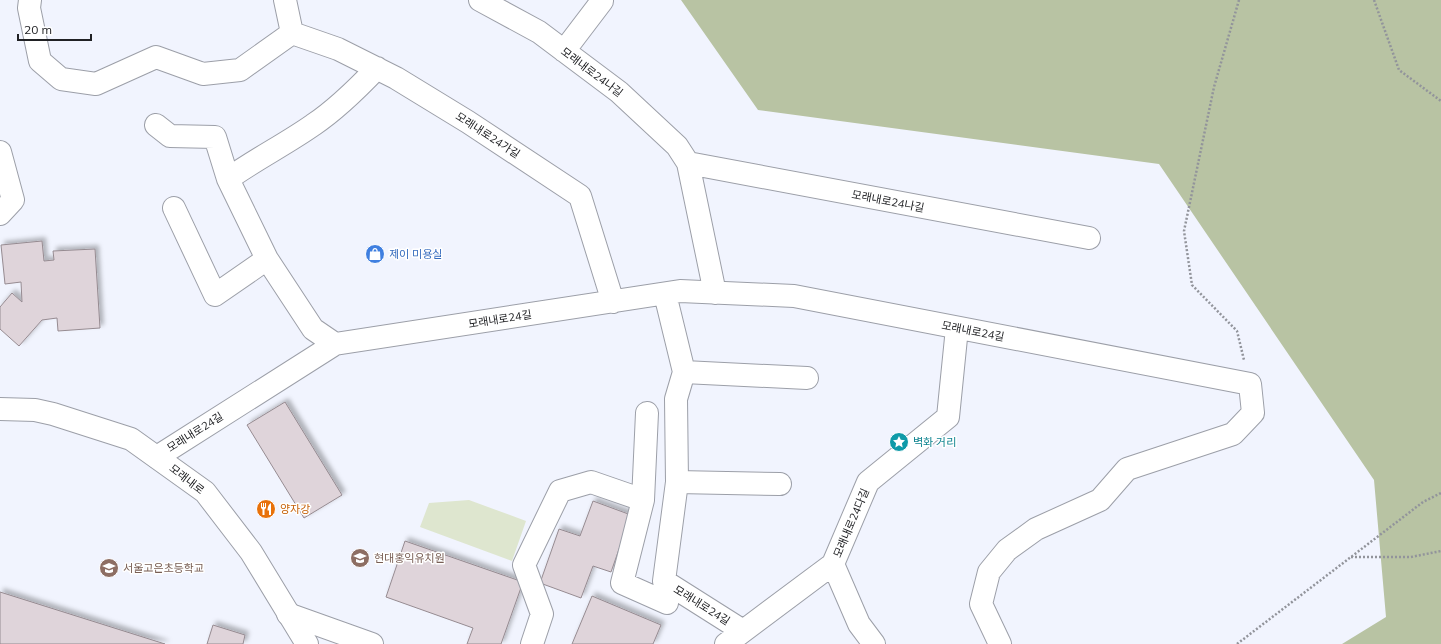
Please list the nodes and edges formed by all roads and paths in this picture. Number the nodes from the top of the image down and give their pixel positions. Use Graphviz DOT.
graph roads {
  1 [pos="30,0"];
  2 [pos="285,0"];
  3 [pos="480,0"];
  4 [pos="1239,0"];
  5 [pos="1374,0"];
  6 [pos="602,1"];
  7 [pos="292,33"];
  8 [pos="564,51"];
  9 [pos="377,68"];
  10 [pos="1441,101"];
  11 [pos="156,125"];
  12 [pos="0,152"];
  13 [pos="688,163"];
  14 [pos="228,179"];
  15 [pos="174,208"];
  16 [pos="0,214"];
  17 [pos="1088,238"];
  18 [pos="267,260"];
  19 [pos="716,293"];
  20 [pos="665,294"];
  21 [pos="613,302"];
  22 [pos="957,328"];
  23 [pos="335,344"];
  24 [pos="684,372"];
  25 [pos="807,378"];
  26 [pos="1250,384"];
  27 [pos="0,409"];
  28 [pos="647,412"];
  29 [pos="157,457"];
  30 [pos="677,482"];
  31 [pos="780,484"];
  32 [pos="1441,493"];
  33 [pos="643,500"];
  34 [pos="1441,551"];
  35 [pos="1350,557"];
  36 [pos="834,564"];
  37 [pos="667,603"];
  38 [pos="288,614"];
  39 [pos="735,638"];
  40 [pos="306,644"];
  41 [pos="372,644"];
  42 [pos="532,644"];
  43 [pos="874,644"];
  44 [pos="1000,644"];
  45 [pos="1237,644"];
  1 -- 7 [label="street"];
  2 -- 7 [label="street"];
  3 -- 8 [label="street, 모래내로24나길"];
  4 -- 26 [label="path"];
  5 -- 10 [label="path"];
  6 -- 8 [label="street"];
  7 -- 9 [label="street, 모래내로24가길"];
  8 -- 13 [label="street, 모래내로24나길"];
  9 -- 14 [label="street"];
  9 -- 21 [label="street, 모래내로24가길"];
  11 -- 14 [label="street"];
  12 -- 16 [label="street"];
  13 -- 17 [label="street, 모래내로24나길"];
  13 -- 19 [label="street, 모래내로24나길"];
  14 -- 18 [label="street"];
  15 -- 18 [label="street"];
  18 -- 23 [label="street"];
  19 -- 20 [label="street, 모래내로24길"];
  19 -- 22 [label="street, 모래내로24길"];
  20 -- 21 [label="street, 모래내로24길"];
  20 -- 24 [label="street"];
  21 -- 23 [label="street, 모래내로24길"];
  22 -- 26 [label="street, 모래내로24길"];
  22 -- 36 [label="street, 모래내로24다길"];
  23 -- 29 [label="street, 모래내로24길"];
  24 -- 25 [label="street"];
  24 -- 30 [label="street, 모래내로24길"];
  26 -- 44 [label="street"];
  27 -- 29 [label="street, 모래내로"];
  28 -- 33 [label="street"];
  29 -- 38 [label="street, 모래내로"];
  30 -- 31 [label="street"];
  30 -- 39 [label="street, 모래내로24길"];
  32 -- 35 [label="path"];
  33 -- 37 [label="street"];
  33 -- 42 [label="street"];
  34 -- 35 [label="path"];
  35 -- 45 [label="path"];
  36 -- 39 [label="street, 모래내로24다길"];
  36 -- 43 [label="street, 모래내로24다길"];
  38 -- 40 [label="street, 모래내로"];
  38 -- 41 [label="street"];
}
